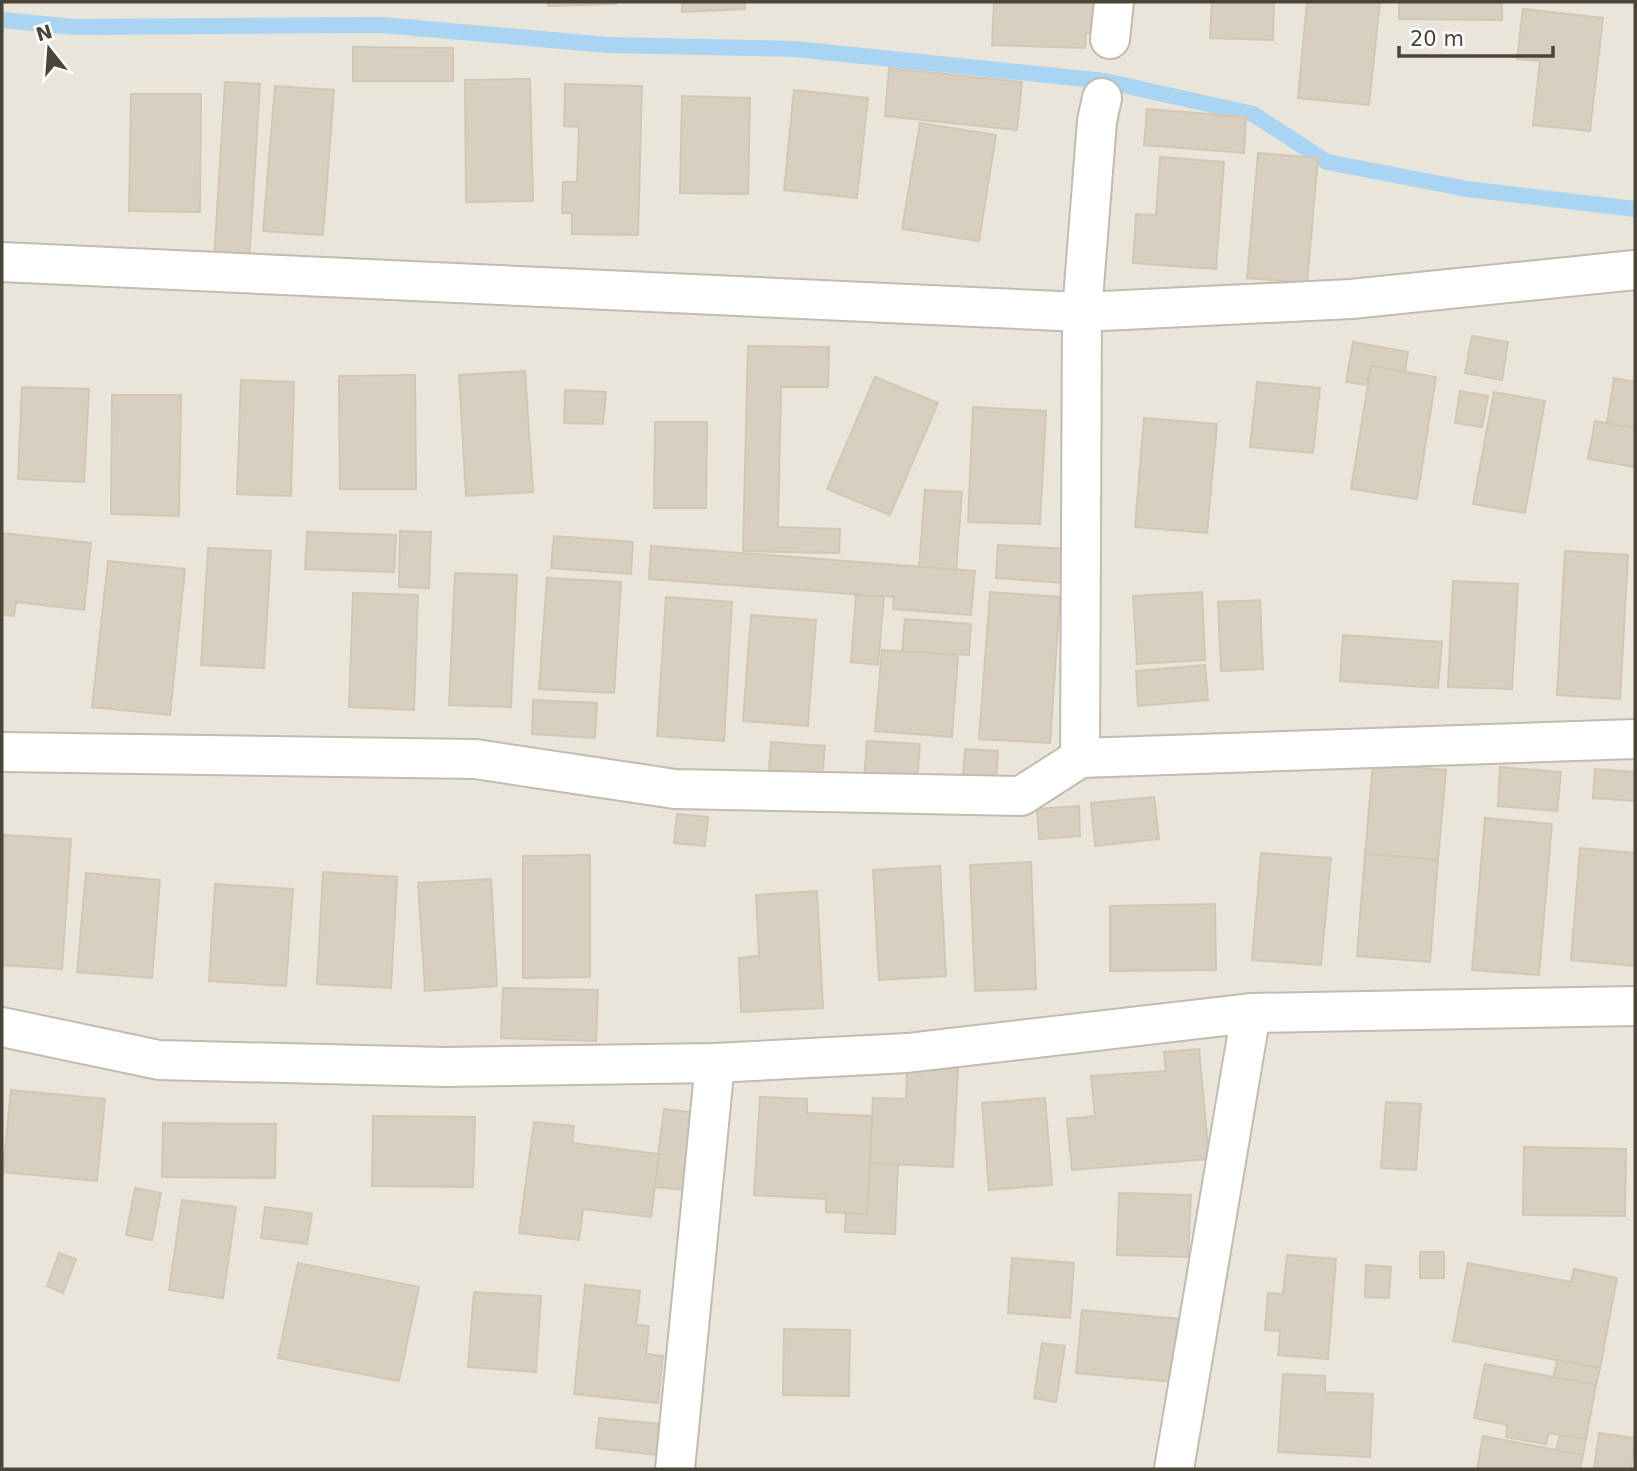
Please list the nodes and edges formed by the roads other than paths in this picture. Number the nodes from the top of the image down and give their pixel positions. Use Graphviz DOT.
graph roads {
  1 [pos="1114,2"];
  2 [pos="1110,39"];
  3 [pos="1102,98"];
  4 [pos="2,262"];
  5 [pos="1635,270"];
  6 [pos="1082,313"];
  7 [pos="1635,738"];
  8 [pos="2,752"];
  9 [pos="1080,758"];
  10 [pos="1635,1006"];
  11 [pos="1251,1013"];
  12 [pos="2,1027"];
  13 [pos="715,1063"];
  14 [pos="675,1469"];
  15 [pos="1174,1469"];
  1 -- 2 [label="street"];
  3 -- 6 [label="street"];
  4 -- 6 [label="street"];
  5 -- 6 [label="street"];
  6 -- 9 [label="street"];
  7 -- 9 [label="street"];
  8 -- 9 [label="street"];
  10 -- 11 [label="street"];
  11 -- 13 [label="street"];
  11 -- 15 [label="street"];
  12 -- 13 [label="street"];
  13 -- 14 [label="street"];
}
